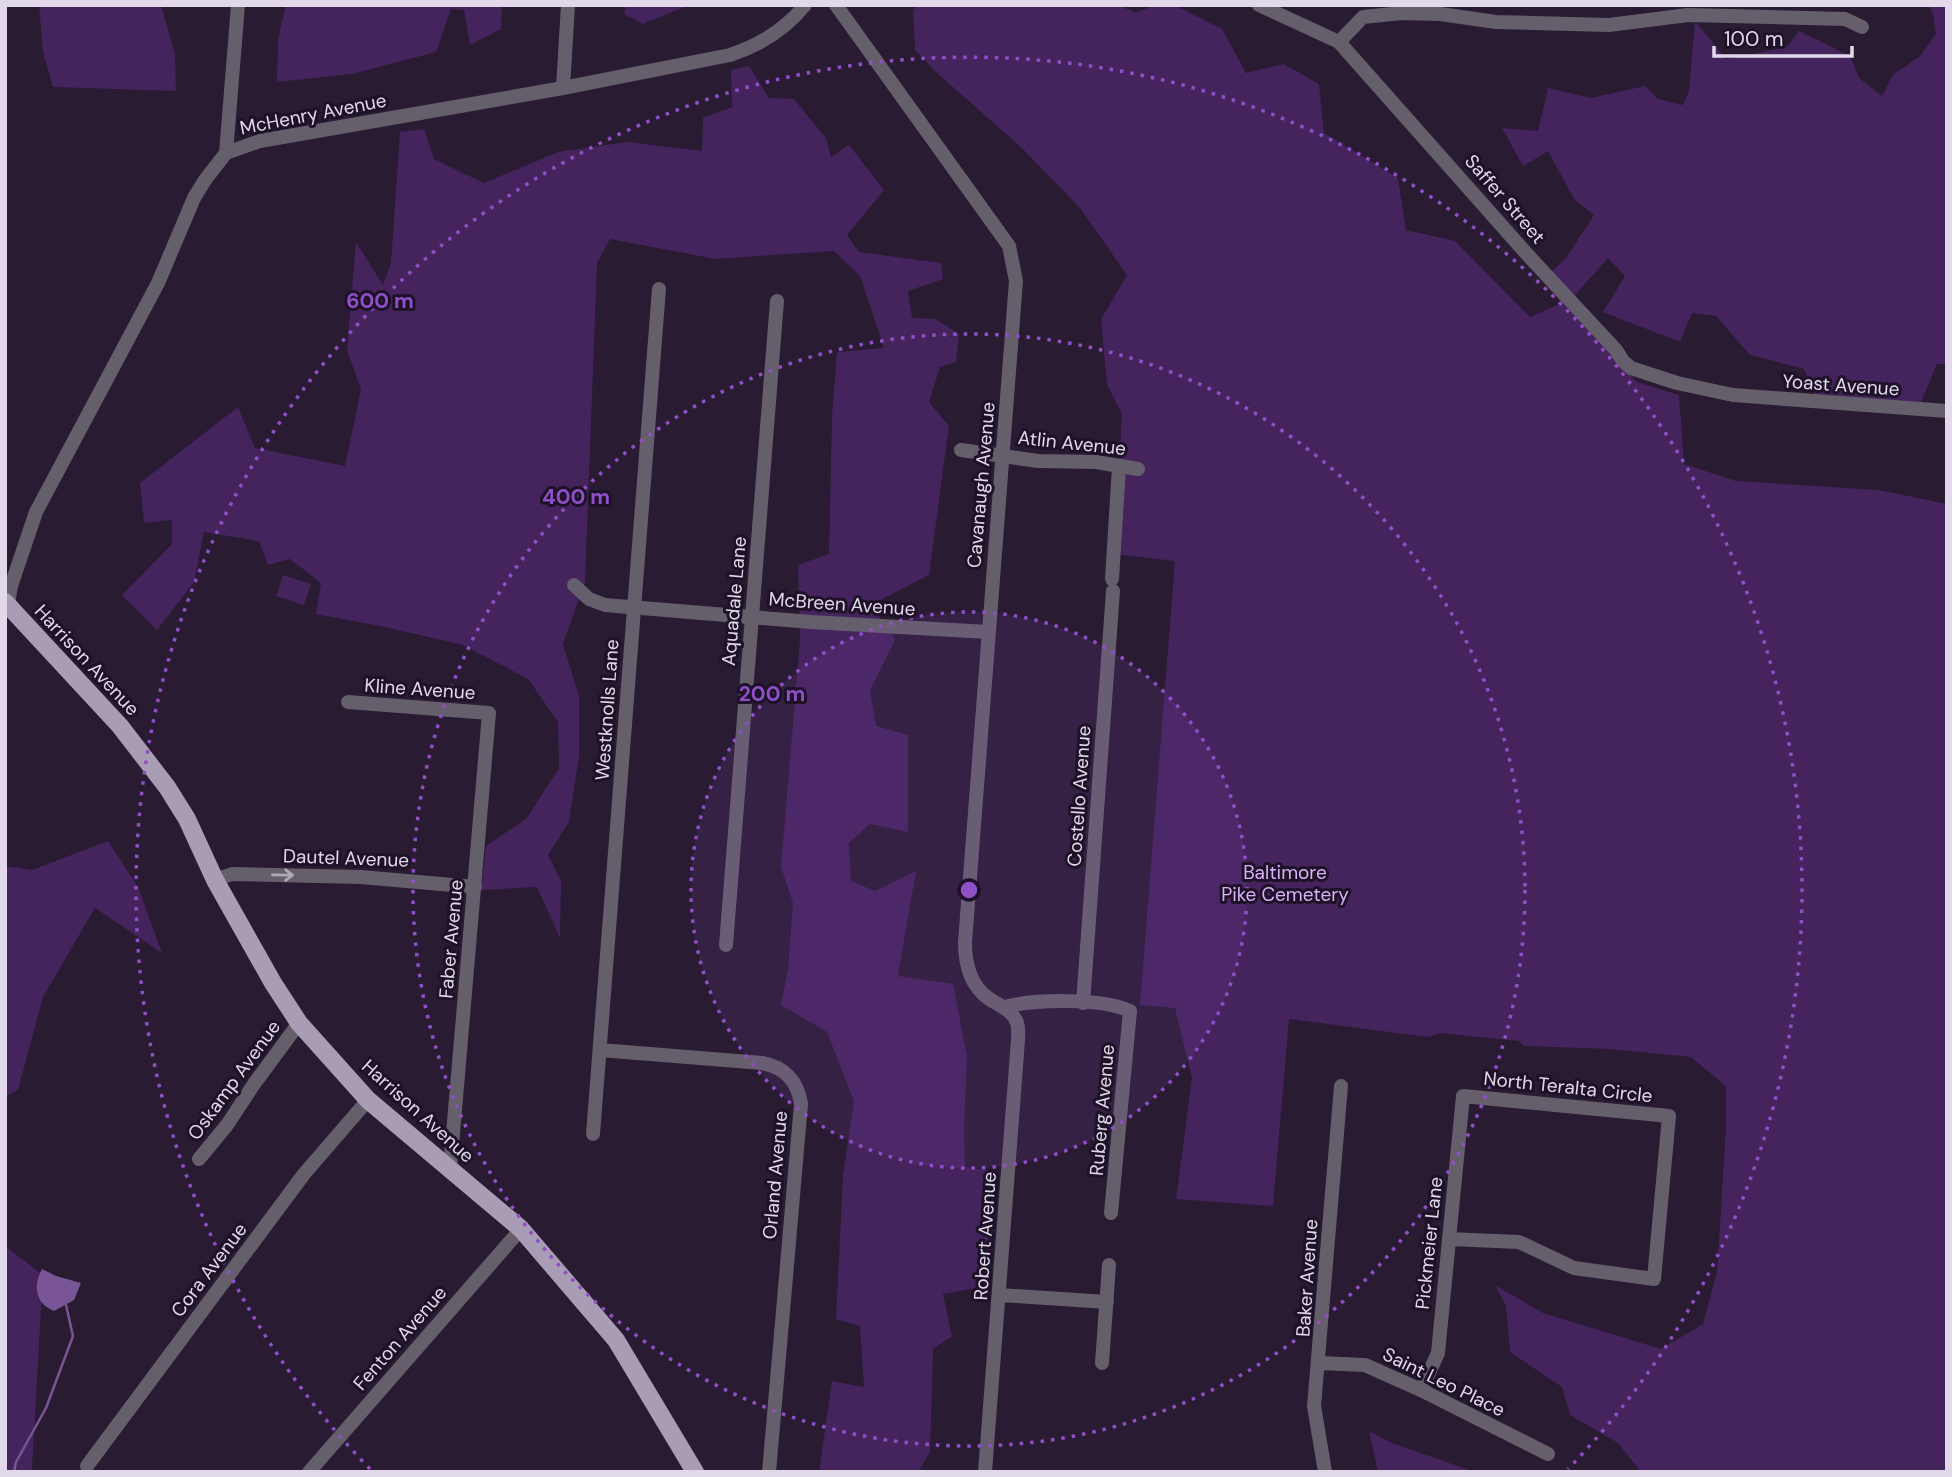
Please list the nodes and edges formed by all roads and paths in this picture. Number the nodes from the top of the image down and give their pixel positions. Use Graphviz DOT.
graph roads {
  1 [pos="238,5"];
  2 [pos="568,5"];
  3 [pos="805,5"];
  4 [pos="836,5"];
  5 [pos="1259,5"];
  6 [pos="1862,27"];
  7 [pos="1339,42"];
  8 [pos="563,88"];
  9 [pos="226,153"];
  10 [pos="659,289"];
  11 [pos="777,301"];
  12 [pos="1733,396"];
  13 [pos="1947,411"];
  14 [pos="961,450"];
  15 [pos="1003,454"];
  16 [pos="1119,467"];
  17 [pos="1138,468"];
  18 [pos="574,585"];
  19 [pos="6,603"];
  20 [pos="635,608"];
  21 [pos="752,617"];
  22 [pos="988,632"];
  23 [pos="348,702"];
  24 [pos="489,713"];
  25 [pos="215,880"];
  26 [pos="475,887"];
  27 [pos="726,945"];
  28 [pos="1083,1003"];
  29 [pos="1005,1007"];
  30 [pos="299,1023"];
  31 [pos="600,1050"];
  32 [pos="1341,1086"];
  33 [pos="1463,1096"];
  34 [pos="368,1100"];
  35 [pos="593,1134"];
  36 [pos="199,1159"];
  37 [pos="450,1168"];
  38 [pos="1111,1213"];
  39 [pos="521,1229"];
  40 [pos="1450,1239"];
  41 [pos="1109,1265"];
  42 [pos="1000,1295"];
  43 [pos="1107,1302"];
  44 [pos="1102,1363"];
  45 [pos="1319,1363"];
  46 [pos="1421,1390"];
  47 [pos="1548,1454"];
  48 [pos="86,1466"];
  49 [pos="309,1472"];
  50 [pos="695,1472"];
  51 [pos="769,1472"];
  52 [pos="985,1472"];
  53 [pos="1325,1472"];
  1 -- 9 [label="street"];
  2 -- 8 [label="street"];
  3 -- 8 [label="street, McHenry Avenue"];
  4 -- 15 [label="street, Cavanaugh Avenue"];
  5 -- 7 [label="street, Saffer Street"];
  6 -- 7 [label="street"];
  7 -- 12 [label="street, Saffer Street"];
  8 -- 9 [label="street, McHenry Avenue"];
  9 -- 19 [label="street, McHenry Avenue"];
  10 -- 20 [label="street, Westknolls Lane"];
  11 -- 21 [label="street, Aquadale Lane"];
  12 -- 13 [label="street, Yoast Avenue"];
  14 -- 15 [label="street, Atlin Avenue"];
  15 -- 16 [label="street, Atlin Avenue"];
  15 -- 22 [label="street, Cavanaugh Avenue"];
  16 -- 17 [label="street, Atlin Avenue"];
  16 -- 28 [label="street, Costello Avenue"];
  18 -- 20 [label="street, McBreen Avenue"];
  19 -- 25 [label="main road, Harrison Avenue"];
  20 -- 21 [label="street, McBreen Avenue"];
  20 -- 31 [label="street, Westknolls Lane"];
  21 -- 22 [label="street, McBreen Avenue"];
  21 -- 27 [label="street, Aquadale Lane"];
  22 -- 29 [label="street, Cavanaugh Avenue"];
  23 -- 24 [label="street, Kline Avenue"];
  24 -- 26 [label="street, Faber Avenue"];
  25 -- 26 [label="street, Dautel Avenue, one-way"];
  25 -- 30 [label="main road, Harrison Avenue"];
  26 -- 37 [label="street, Faber Avenue"];
  28 -- 29 [label="street"];
  28 -- 38 [label="street, Ruberg Avenue"];
  29 -- 42 [label="street, Robert Avenue"];
  30 -- 34 [label="main road, Harrison Avenue"];
  30 -- 36 [label="street, Oskamp Avenue"];
  31 -- 35 [label="street, Westknolls Lane"];
  31 -- 51 [label="street, Orland Avenue"];
  32 -- 45 [label="street, Baker Avenue"];
  33 -- 40 [label="street, Pickmeier Lane"];
  33 -- 40 [label="street, North Teralta Circle"];
  34 -- 37 [label="main road, Harrison Avenue"];
  34 -- 48 [label="street, Cora Avenue"];
  37 -- 39 [label="main road, Harrison Avenue"];
  39 -- 49 [label="street, Fenton Avenue"];
  39 -- 50 [label="main road, Harrison Avenue"];
  40 -- 46 [label="street, Pickmeier Lane"];
  41 -- 43 [label="street"];
  42 -- 43 [label="street"];
  42 -- 52 [label="street, Robert Avenue"];
  43 -- 44 [label="street"];
  45 -- 46 [label="street, Saint Leo Place"];
  45 -- 53 [label="street, Baker Avenue"];
  46 -- 47 [label="street, Saint Leo Place"];
}
